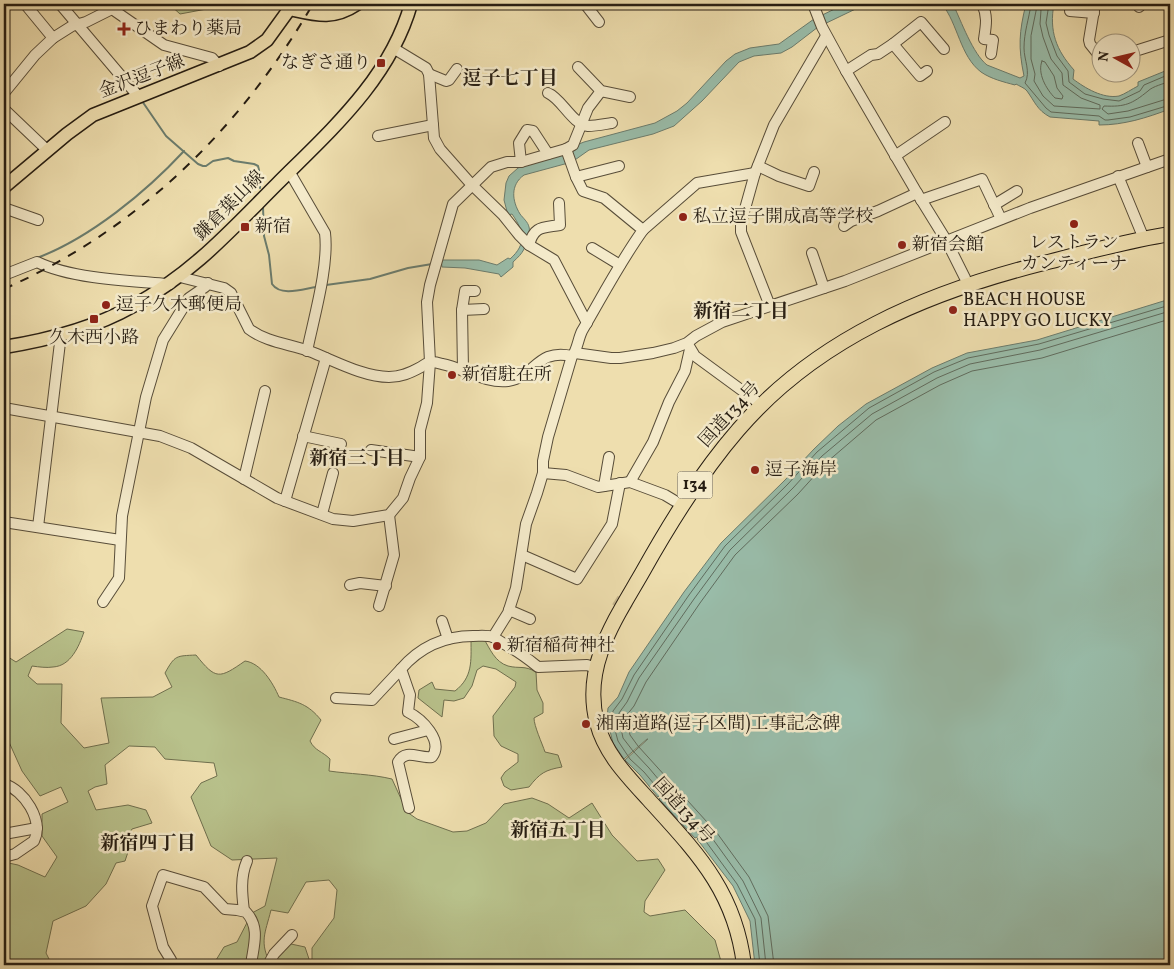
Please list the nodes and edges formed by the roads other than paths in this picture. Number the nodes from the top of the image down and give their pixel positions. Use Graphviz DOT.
graph roads {
  1 [pos="25,4"];
  2 [pos="60,4"];
  3 [pos="357,4"];
  4 [pos="411,4"];
  5 [pos="585,4"];
  6 [pos="813,4"];
  7 [pos="982,4"];
  8 [pos="110,7"];
  9 [pos="291,7"];
  10 [pos="1094,8"];
  11 [pos="1070,11"];
  12 [pos="600,22"];
  13 [pos="78,24"];
  14 [pos="824,31"];
  15 [pos="53,38"];
  16 [pos="1170,40"];
  17 [pos="893,44"];
  18 [pos="1092,46"];
  19 [pos="393,48"];
  20 [pos="1142,49"];
  21 [pos="944,50"];
  22 [pos="991,54"];
  23 [pos="219,66"];
  24 [pos="578,67"];
  25 [pos="457,69"];
  26 [pos="846,71"];
  27 [pos="927,71"];
  28 [pos="429,74"];
  29 [pos="601,91"];
  30 [pos="4,93"];
  31 [pos="548,93"];
  32 [pos="138,96"];
  33 [pos="630,97"];
  34 [pos="4,108"];
  35 [pos="945,122"];
  36 [pos="612,123"];
  37 [pos="433,124"];
  38 [pos="582,124"];
  39 [pos="378,136"];
  40 [pos="1138,143"];
  41 [pos="47,150"];
  42 [pos="566,150"];
  43 [pos="548,154"];
  44 [pos="895,156"];
  45 [pos="1170,159"];
  46 [pos="521,162"];
  47 [pos="619,166"];
  48 [pos="1147,167"];
  49 [pos="756,169"];
  50 [pos="290,171"];
  51 [pos="814,172"];
  52 [pos="1118,176"];
  53 [pos="576,177"];
  54 [pos="471,184"];
  55 [pos="4,187"];
  56 [pos="1017,190"];
  57 [pos="919,197"];
  58 [pos="560,203"];
  59 [pos="994,205"];
  60 [pos="4,208"];
  61 [pos="1001,219"];
  62 [pos="38,220"];
  63 [pos="844,226"];
  64 [pos="642,230"];
  65 [pos="1170,234"];
  66 [pos="1144,239"];
  67 [pos="946,240"];
  68 [pos="528,244"];
  69 [pos="592,248"];
  70 [pos="812,253"];
  71 [pos="620,265"];
  72 [pos="4,275"];
  73 [pos="965,278"];
  74 [pos="175,280"];
  75 [pos="208,283"];
  76 [pos="824,288"];
  77 [pos="475,291"];
  78 [pos="770,306"];
  79 [pos="484,309"];
  80 [pos="462,310"];
  81 [pos="587,323"];
  82 [pos="62,334"];
  83 [pos="689,346"];
  84 [pos="4,347"];
  85 [pos="307,350"];
  86 [pos="574,355"];
  87 [pos="326,358"];
  88 [pos="430,362"];
  89 [pos="463,370"];
  90 [pos="265,391"];
  91 [pos="755,400"];
  92 [pos="4,408"];
  93 [pos="51,416"];
  94 [pos="139,432"];
  95 [pos="304,436"];
  96 [pos="341,444"];
  97 [pos="371,450"];
  98 [pos="420,457"];
  99 [pos="609,457"];
  100 [pos="543,473"];
  101 [pos="333,474"];
  102 [pos="244,479"];
  103 [pos="625,482"];
  104 [pos="604,486"];
  105 [pos="285,501"];
  106 [pos="675,501"];
  107 [pos="322,514"];
  108 [pos="390,515"];
  109 [pos="4,522"];
  110 [pos="38,527"];
  111 [pos="120,540"];
  112 [pos="522,555"];
  113 [pos="350,585"];
  114 [pos="386,586"];
  115 [pos="104,602"];
  116 [pos="379,606"];
  117 [pos="509,610"];
  118 [pos="530,619"];
  119 [pos="442,621"];
  120 [pos="493,637"];
  121 [pos="448,639"];
  122 [pos="590,666"];
  123 [pos="401,669"];
  124 [pos="336,698"];
  125 [pos="428,730"];
  126 [pos="394,739"];
  127 [pos="4,784"];
  128 [pos="409,808"];
  129 [pos="37,828"];
  130 [pos="4,834"];
  131 [pos="4,857"];
  132 [pos="247,861"];
  133 [pos="244,911"];
  134 [pos="292,935"];
  135 [pos="172,965"];
  136 [pos="251,965"];
  137 [pos="268,965"];
  138 [pos="744,965"];
  1 -- 15 [label="street"];
  2 -- 13 [label="street"];
  3 -- 9 [label="main road"];
  4 -- 19 [label="main road, 鎌倉葉山線"];
  5 -- 12 [label="street"];
  6 -- 14 [label="street"];
  7 -- 22 [label="street"];
  8 -- 13 [label="street"];
  8 -- 23 [label="street"];
  9 -- 23 [label="main road, 金沢逗子線"];
  10 -- 11 [label="street"];
  10 -- 18 [label="street"];
  13 -- 15 [label="street"];
  13 -- 32 [label="street"];
  14 -- 26 [label="street"];
  14 -- 49 [label="street"];
  15 -- 30 [label="street"];
  16 -- 20 [label="street"];
  17 -- 21 [label="street"];
  17 -- 26 [label="street"];
  17 -- 27 [label="street"];
  19 -- 28 [label="street"];
  19 -- 50 [label="main road, 鎌倉葉山線"];
  23 -- 32 [label="main road, 金沢逗子線"];
  24 -- 29 [label="street"];
  25 -- 28 [label="street"];
  26 -- 44 [label="street"];
  28 -- 37 [label="street"];
  29 -- 33 [label="street"];
  29 -- 38 [label="street"];
  31 -- 38 [label="street"];
  32 -- 41 [label="main road, 金沢逗子線"];
  34 -- 41 [label="street"];
  35 -- 44 [label="street"];
  36 -- 38 [label="street"];
  37 -- 39 [label="street"];
  37 -- 54 [label="street"];
  38 -- 42 [label="street"];
  40 -- 48 [label="street"];
  41 -- 55 [label="main road, 金沢逗子線"];
  42 -- 43 [label="street"];
  42 -- 53 [label="street"];
  43 -- 46 [label="street"];
  43 -- 46 [label="street"];
  44 -- 57 [label="street"];
  45 -- 48 [label="street"];
  46 -- 54 [label="street"];
  47 -- 53 [label="street"];
  48 -- 52 [label="street"];
  49 -- 51 [label="street"];
  49 -- 64 [label="street"];
  49 -- 78 [label="street"];
  50 -- 74 [label="main road, 鎌倉葉山線"];
  50 -- 85 [label="street"];
  52 -- 61 [label="street"];
  52 -- 66 [label="street"];
  53 -- 64 [label="street"];
  54 -- 68 [label="street"];
  54 -- 88 [label="street"];
  56 -- 59 [label="street"];
  57 -- 59 [label="street"];
  57 -- 63 [label="street"];
  57 -- 67 [label="street"];
  58 -- 68 [label="street"];
  59 -- 61 [label="street"];
  60 -- 62 [label="street"];
  61 -- 67 [label="street"];
  64 -- 71 [label="street"];
  65 -- 66 [label="highway, 国道134号 / 134"];
  66 -- 138 [label="highway, 国道134号 / 134"];
  67 -- 73 [label="street"];
  67 -- 76 [label="street"];
  68 -- 81 [label="street"];
  69 -- 71 [label="street"];
  70 -- 76 [label="street"];
  71 -- 81 [label="street"];
  72 -- 74 [label="street"];
  74 -- 75 [label="street"];
  74 -- 82 [label="main road, 鎌倉葉山線"];
  75 -- 85 [label="street"];
  75 -- 94 [label="street"];
  76 -- 78 [label="street"];
  77 -- 80 [label="street"];
  78 -- 83 [label="street"];
  79 -- 80 [label="street"];
  80 -- 89 [label="street"];
  81 -- 86 [label="street"];
  82 -- 84 [label="main road, 鎌倉葉山線"];
  82 -- 93 [label="street"];
  83 -- 86 [label="street"];
  83 -- 91 [label="street"];
  83 -- 103 [label="street"];
  85 -- 87 [label="street"];
  86 -- 89 [label="street"];
  86 -- 100 [label="street"];
  87 -- 88 [label="street"];
  87 -- 95 [label="street"];
  88 -- 89 [label="street"];
  88 -- 98 [label="street"];
  90 -- 102 [label="street"];
  92 -- 93 [label="street"];
  93 -- 94 [label="street"];
  93 -- 110 [label="street"];
  94 -- 102 [label="street"];
  94 -- 111 [label="street"];
  95 -- 96 [label="street"];
  95 -- 105 [label="street"];
  97 -- 98 [label="street"];
  98 -- 108 [label="street"];
  99 -- 104 [label="street"];
  100 -- 104 [label="street"];
  100 -- 112 [label="street"];
  101 -- 107 [label="street"];
  102 -- 105 [label="street"];
  103 -- 104 [label="street"];
  103 -- 106 [label="street"];
  103 -- 112 [label="street"];
  105 -- 107 [label="street"];
  107 -- 108 [label="street"];
  108 -- 114 [label="street"];
  109 -- 110 [label="street"];
  110 -- 111 [label="street"];
  111 -- 115 [label="street"];
  112 -- 117 [label="street"];
  113 -- 114 [label="street"];
  114 -- 116 [label="street"];
  117 -- 118 [label="street"];
  117 -- 120 [label="street"];
  119 -- 121 [label="street"];
  120 -- 121 [label="street"];
  120 -- 122 [label="street"];
  121 -- 123 [label="street"];
  123 -- 124 [label="street"];
  123 -- 125 [label="street"];
  125 -- 126 [label="street"];
  125 -- 128 [label="street"];
  127 -- 129 [label="street"];
  129 -- 130 [label="street"];
  129 -- 131 [label="street"];
  132 -- 133 [label="street"];
  133 -- 135 [label="street"];
  133 -- 136 [label="street"];
  134 -- 137 [label="street"];
}
